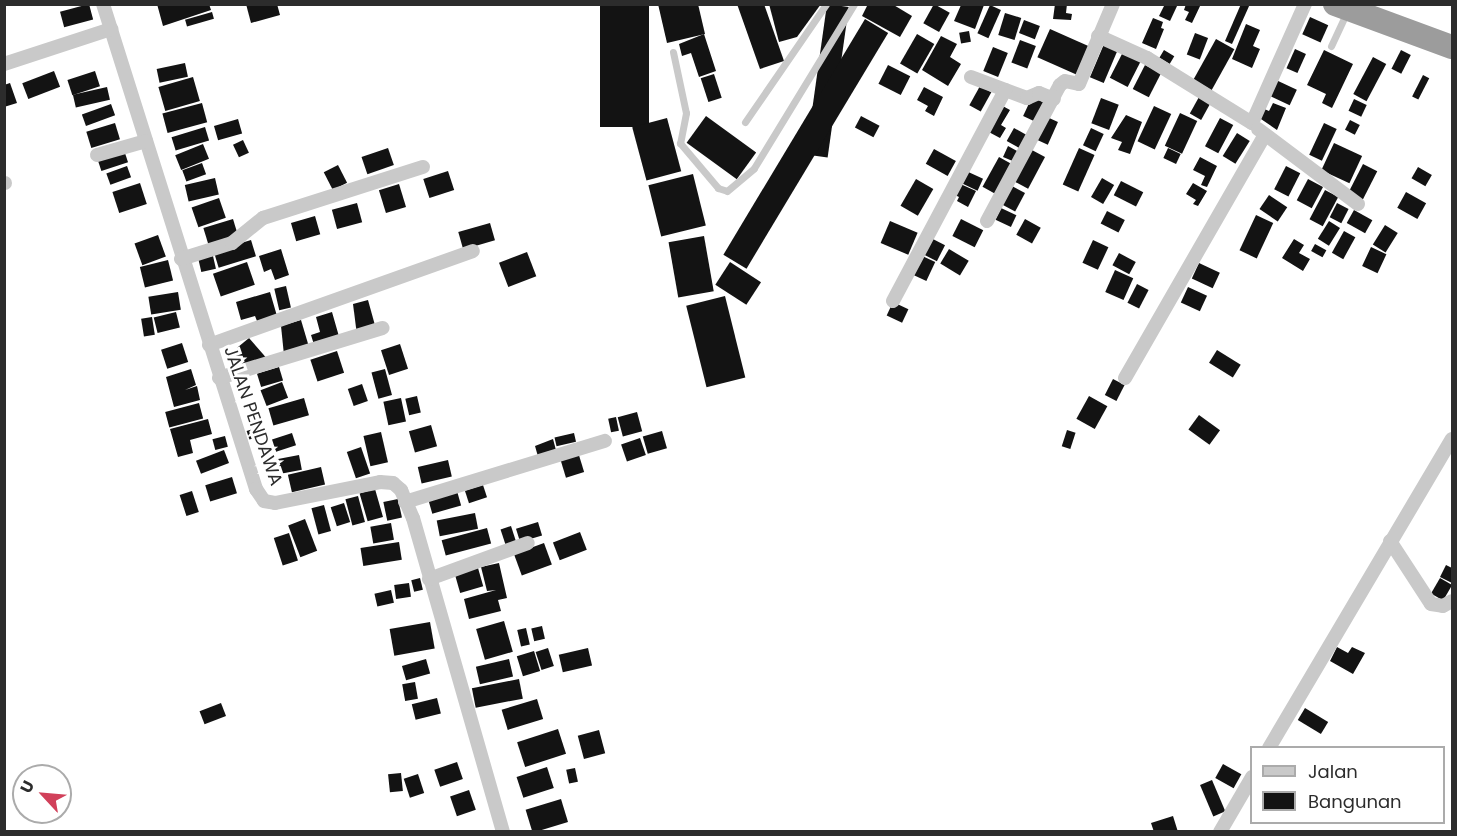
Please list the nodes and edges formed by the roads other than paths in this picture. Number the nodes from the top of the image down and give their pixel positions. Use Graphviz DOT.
graph roads {
  1 [pos="103,4"];
  2 [pos="826,4"];
  3 [pos="854,4"];
  4 [pos="1113,4"];
  5 [pos="1305,4"];
  6 [pos="1342,7"];
  7 [pos="111,29"];
  8 [pos="1098,36"];
  9 [pos="1330,46"];
  10 [pos="1452,47"];
  11 [pos="673,52"];
  12 [pos="4,64"];
  13 [pos="971,77"];
  14 [pos="1005,90"];
  15 [pos="1054,99"];
  16 [pos="745,122"];
  17 [pos="1252,123"];
  18 [pos="1264,135"];
  19 [pos="146,141"];
  20 [pos="97,155"];
  21 [pos="423,167"];
  22 [pos="1358,204"];
  23 [pos="987,221"];
  24 [pos="473,251"];
  25 [pos="180,259"];
  26 [pos="893,301"];
  27 [pos="383,328"];
  28 [pos="209,345"];
  29 [pos="219,378"];
  30 [pos="1125,378"];
  31 [pos="1452,439"];
  32 [pos="604,441"];
  33 [pos="405,502"];
  34 [pos="1390,541"];
  35 [pos="528,543"];
  36 [pos="429,579"];
  37 [pos="1452,601"];
  38 [pos="1270,746"];
  39 [pos="1250,779"];
  40 [pos="503,831"];
  41 [pos="1220,831"];
  1 -- 7 [label="street, JALAN PENDAWA"];
  2 -- 16 [label="lane"];
  3 -- 11 [label="lane"];
  4 -- 8 [label="street"];
  5 -- 17 [label="street"];
  6 -- 9 [label="lane"];
  6 -- 10 [label="highway"];
  7 -- 12 [label="street"];
  7 -- 19 [label="street, JALAN PENDAWA"];
  8 -- 15 [label="street"];
  8 -- 17 [label="street"];
  13 -- 14 [label="street"];
  14 -- 15 [label="street"];
  14 -- 26 [label="street"];
  15 -- 23 [label="street"];
  17 -- 18 [label="street"];
  18 -- 22 [label="street"];
  18 -- 30 [label="street"];
  19 -- 20 [label="street"];
  19 -- 25 [label="street, JALAN PENDAWA"];
  21 -- 25 [label="street"];
  24 -- 28 [label="street"];
  25 -- 28 [label="street, JALAN PENDAWA"];
  27 -- 29 [label="street"];
  28 -- 29 [label="street, JALAN PENDAWA"];
  29 -- 33 [label="street, JALAN PENDAWA"];
  31 -- 34 [label="street"];
  32 -- 33 [label="street"];
  33 -- 36 [label="street, JALAN PENDAWA"];
  34 -- 37 [label="street"];
  34 -- 38 [label="street"];
  35 -- 36 [label="street"];
  36 -- 40 [label="street, JALAN PENDAWA"];
  39 -- 41 [label="street"];
}
